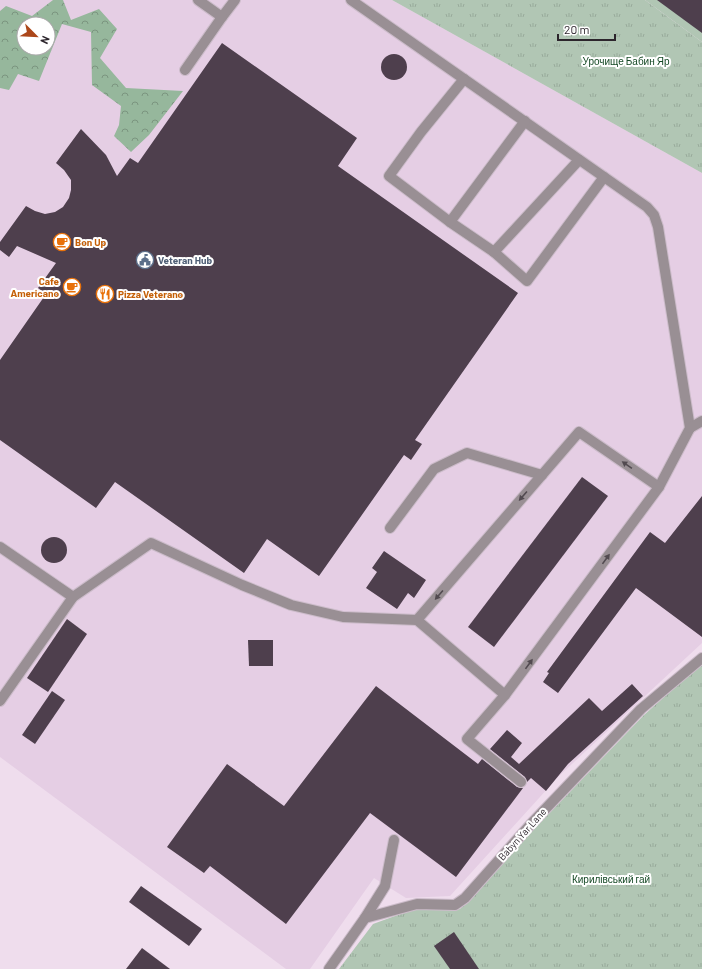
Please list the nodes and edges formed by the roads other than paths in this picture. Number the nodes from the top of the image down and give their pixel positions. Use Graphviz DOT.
graph roads {
  1 [pos="198,0"];
  2 [pos="235,0"];
  3 [pos="351,0"];
  4 [pos="222,17"];
  5 [pos="185,70"];
  6 [pos="464,79"];
  7 [pos="525,122"];
  8 [pos="580,160"];
  9 [pos="604,177"];
  10 [pos="450,222"];
  11 [pos="494,252"];
  12 [pos="702,421"];
  13 [pos="690,428"];
  14 [pos="542,475"];
  15 [pos="659,487"];
  16 [pos="390,528"];
  17 [pos="0,547"];
  18 [pos="73,597"];
  19 [pos="417,620"];
  20 [pos="702,658"];
  21 [pos="505,695"];
  22 [pos="0,701"];
  23 [pos="520,782"];
  24 [pos="394,840"];
  25 [pos="365,918"];
  26 [pos="329,969"];
  1 -- 4 [label="street"];
  2 -- 4 [label="street"];
  3 -- 6 [label="street"];
  4 -- 5 [label="street"];
  6 -- 7 [label="street"];
  6 -- 10 [label="street"];
  7 -- 8 [label="street"];
  7 -- 10 [label="street"];
  8 -- 9 [label="street"];
  8 -- 11 [label="street"];
  9 -- 11 [label="street"];
  9 -- 13 [label="street"];
  10 -- 11 [label="street"];
  12 -- 13 [label="street"];
  13 -- 15 [label="street"];
  15 -- 14 [label="street, one-way"];
  14 -- 16 [label="street"];
  14 -- 19 [label="street, one-way"];
  21 -- 15 [label="street, one-way"];
  17 -- 18 [label="street"];
  18 -- 19 [label="street"];
  18 -- 22 [label="street"];
  19 -- 21 [label="street"];
  20 -- 25 [label="street, Babyn Yar Lane"];
  21 -- 23 [label="street"];
  24 -- 25 [label="street"];
  25 -- 26 [label="street"];
}
